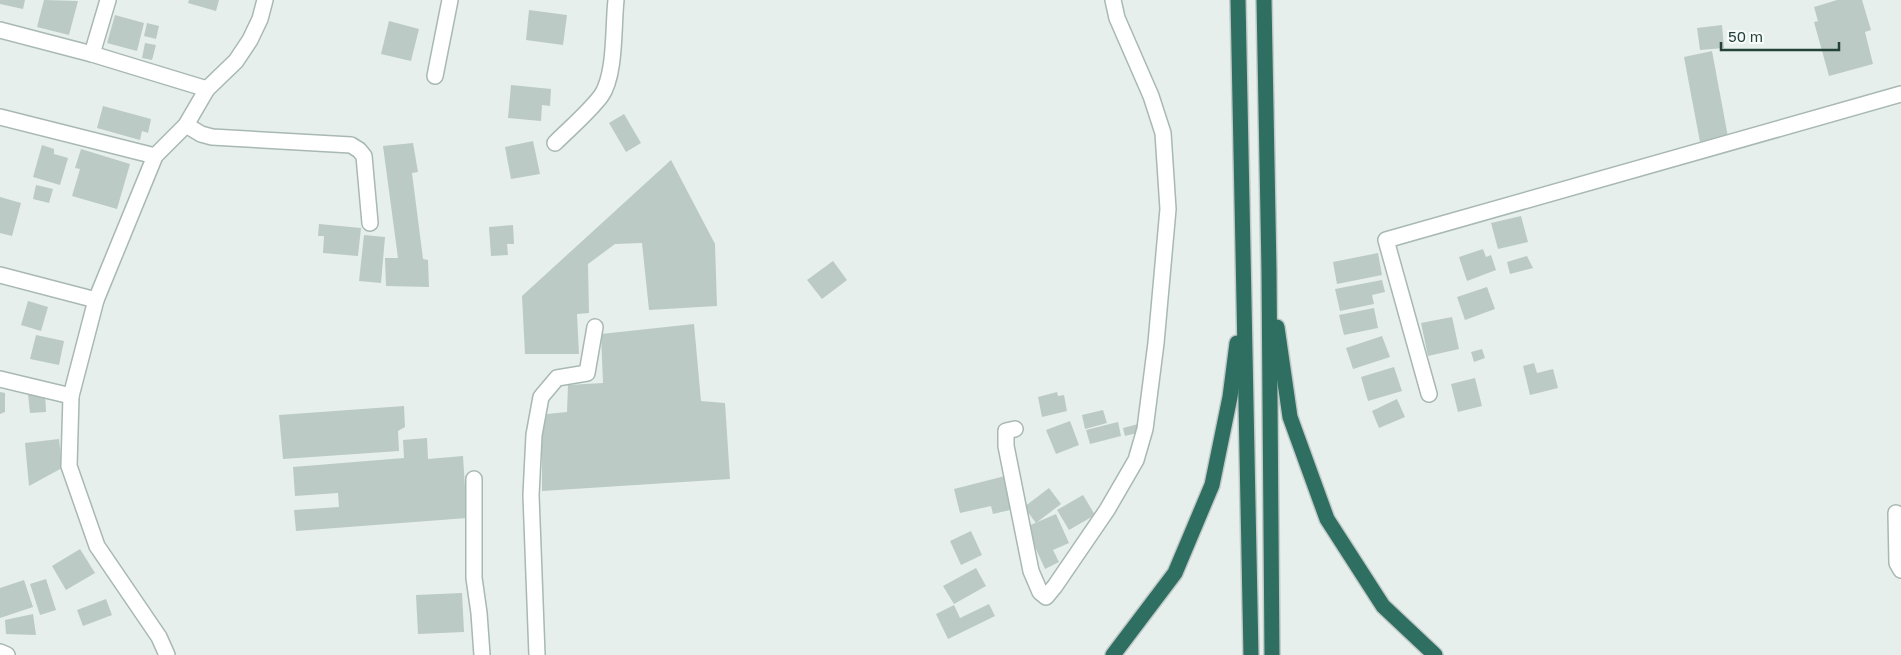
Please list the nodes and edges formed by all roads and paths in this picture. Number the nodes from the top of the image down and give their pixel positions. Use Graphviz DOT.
graph roads {
  1 [pos="108,0"];
  2 [pos="265,0"];
  3 [pos="450,0"];
  4 [pos="616,0"];
  5 [pos="1113,0"];
  6 [pos="1238,0"];
  7 [pos="1264,0"];
  8 [pos="0,30"];
  9 [pos="92,54"];
  10 [pos="435,76"];
  11 [pos="207,89"];
  12 [pos="1901,94"];
  13 [pos="0,117"];
  14 [pos="186,125"];
  15 [pos="554,143"];
  16 [pos="155,156"];
  17 [pos="370,223"];
  18 [pos="1269,271"];
  19 [pos="0,275"];
  20 [pos="1244,282"];
  21 [pos="96,300"];
  22 [pos="595,327"];
  23 [pos="0,379"];
  24 [pos="1429,394"];
  25 [pos="71,396"];
  26 [pos="1015,429"];
  27 [pos="474,479"];
  28 [pos="1896,513"];
  29 [pos="1901,570"];
  30 [pos="0,652"];
  31 [pos="7,655"];
  32 [pos="167,655"];
  33 [pos="482,655"];
  34 [pos="537,655"];
  35 [pos="1113,655"];
  36 [pos="1250,655"];
  37 [pos="1272,655"];
  38 [pos="1435,655"];
  1 -- 9 [label="street"];
  2 -- 11 [label="street"];
  3 -- 10 [label="street"];
  4 -- 15 [label="street"];
  5 -- 26 [label="street"];
  6 -- 20 [label="highway"];
  7 -- 18 [label="highway"];
  8 -- 9 [label="street"];
  9 -- 11 [label="street"];
  11 -- 14 [label="street"];
  12 -- 24 [label="street"];
  13 -- 16 [label="street"];
  14 -- 16 [label="street"];
  14 -- 17 [label="street"];
  16 -- 21 [label="street"];
  18 -- 37 [label="highway"];
  18 -- 38 [label="highway"];
  19 -- 21 [label="street"];
  20 -- 35 [label="highway"];
  20 -- 36 [label="highway"];
  21 -- 25 [label="street"];
  22 -- 34 [label="street"];
  23 -- 25 [label="street"];
  25 -- 32 [label="street"];
  27 -- 33 [label="street"];
  28 -- 29 [label="street"];
  30 -- 31 [label="street"];
}
